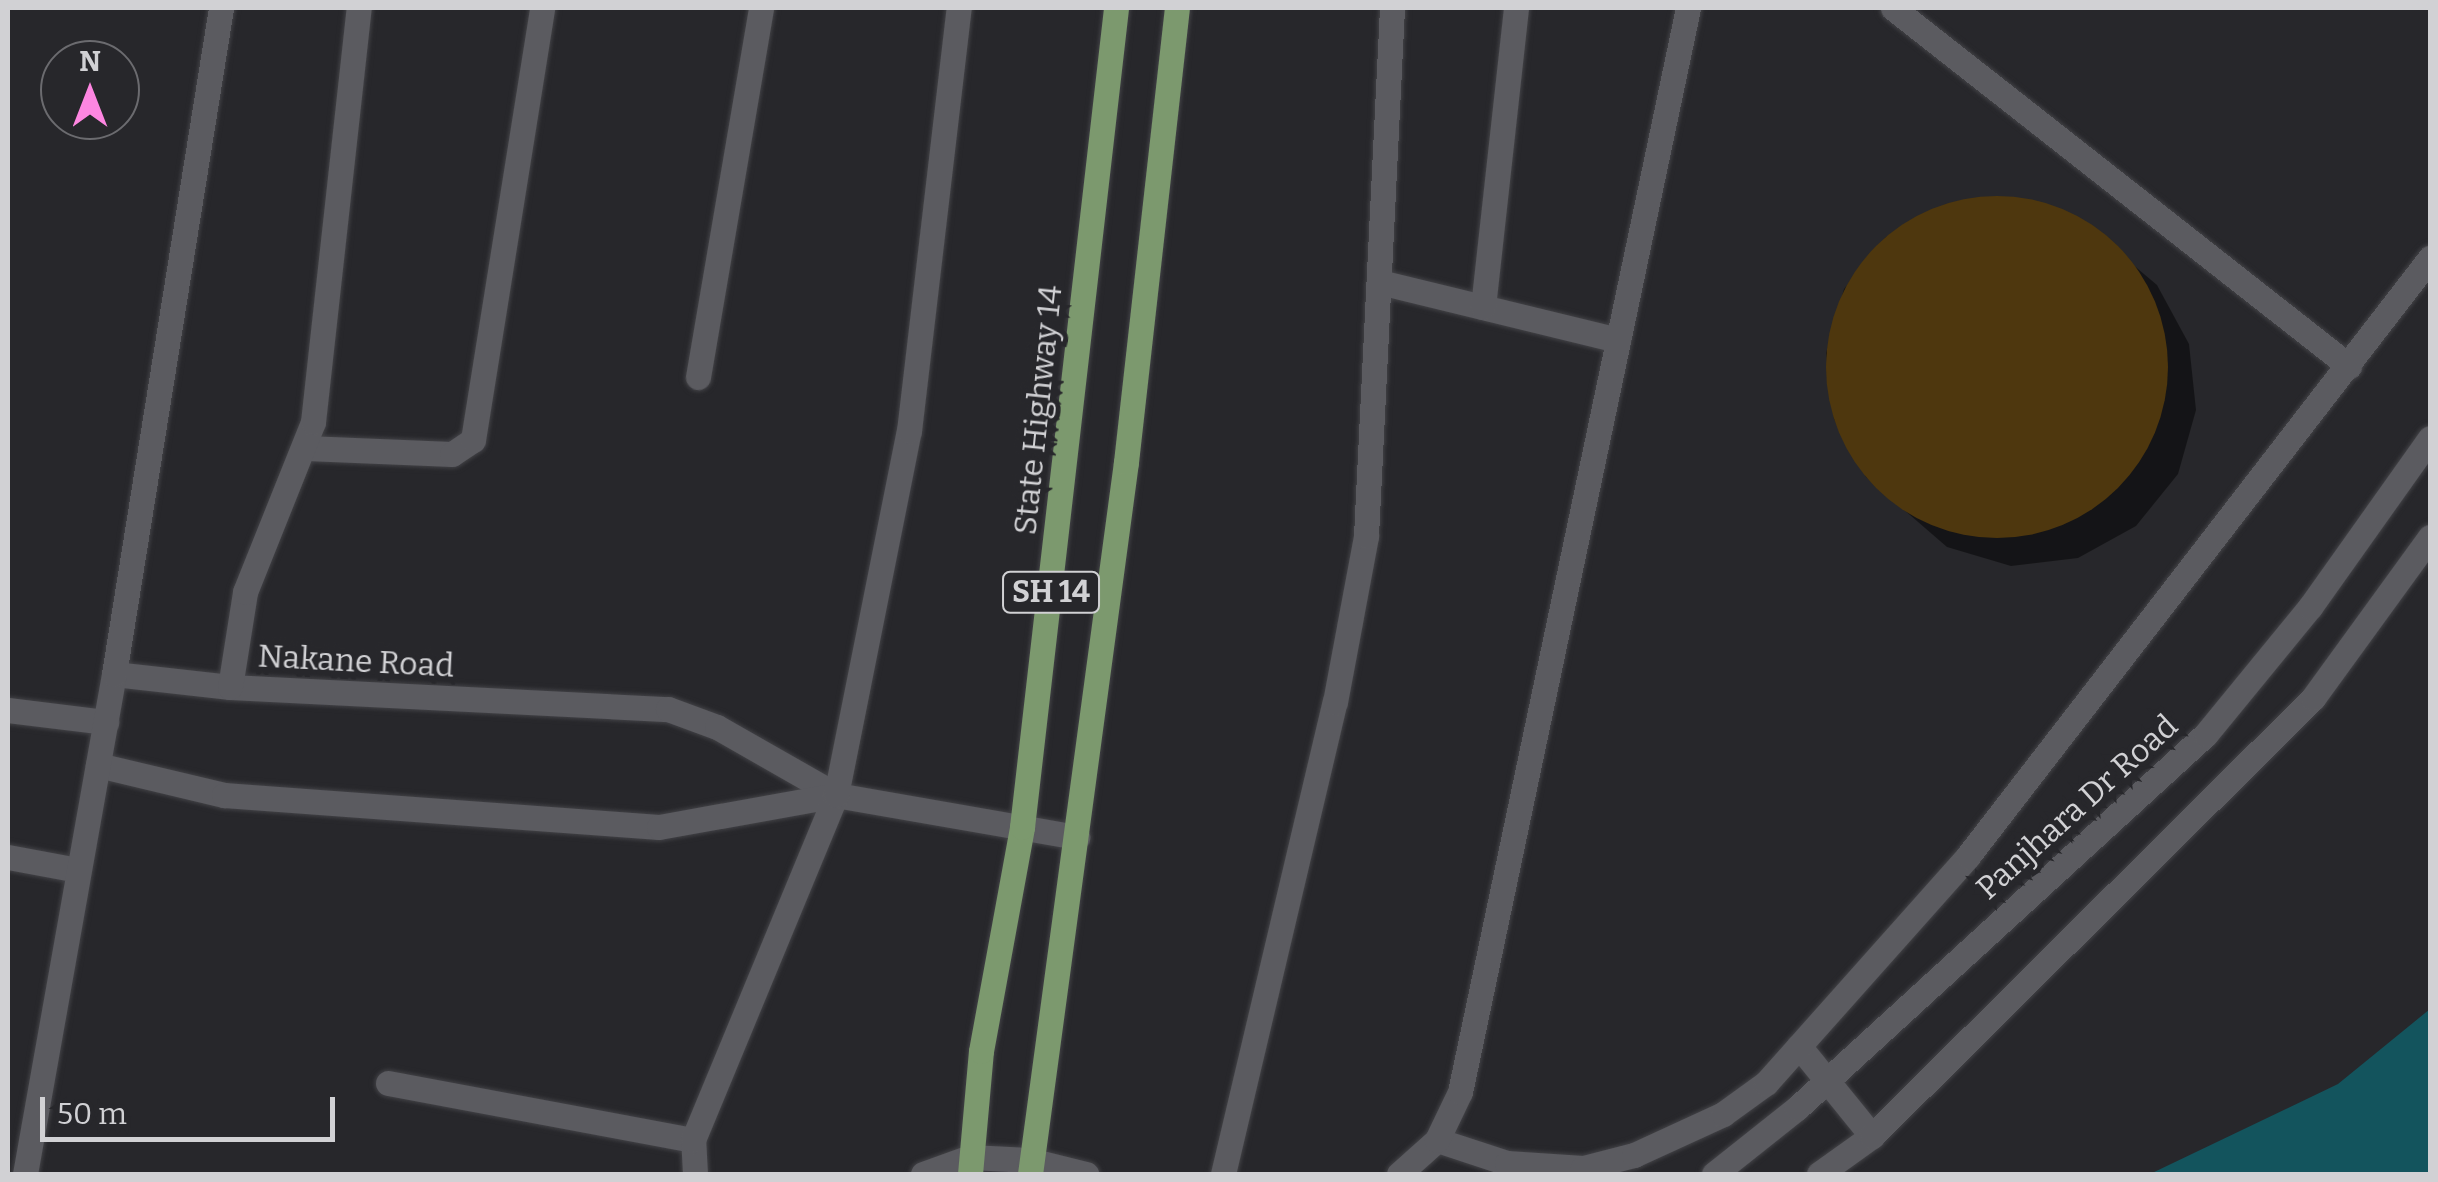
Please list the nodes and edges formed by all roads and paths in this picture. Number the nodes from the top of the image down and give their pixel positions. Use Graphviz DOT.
graph roads {
  1 [pos="221,8"];
  2 [pos="359,8"];
  3 [pos="542,8"];
  4 [pos="761,8"];
  5 [pos="959,8"];
  6 [pos="1116,8"];
  7 [pos="1177,8"];
  8 [pos="1392,8"];
  9 [pos="1516,8"];
  10 [pos="1688,8"];
  11 [pos="1893,8"];
  12 [pos="2430,258"];
  13 [pos="1380,282"];
  14 [pos="1483,307"];
  15 [pos="1618,340"];
  16 [pos="2349,366"];
  17 [pos="698,377"];
  18 [pos="2430,438"];
  19 [pos="306,448"];
  20 [pos="2430,537"];
  21 [pos="114,674"];
  22 [pos="230,687"];
  23 [pos="8,710"];
  24 [pos="106,722"];
  25 [pos="98,766"];
  26 [pos="836,795"];
  27 [pos="1022,826"];
  28 [pos="1077,837"];
  29 [pos="8,857"];
  30 [pos="78,870"];
  31 [pos="1799,1046"];
  32 [pos="1826,1080"];
  33 [pos="388,1083"];
  34 [pos="1872,1136"];
  35 [pos="693,1140"];
  36 [pos="1436,1140"];
  37 [pos="970,1166"];
  38 [pos="1029,1167"];
  39 [pos="24,1174"];
  40 [pos="695,1174"];
  41 [pos="923,1174"];
  42 [pos="1086,1174"];
  43 [pos="1223,1174"];
  44 [pos="1399,1174"];
  45 [pos="1714,1174"];
  46 [pos="1819,1174"];
  1 -- 21 [label="street"];
  2 -- 19 [label="street"];
  3 -- 19 [label="street"];
  4 -- 17 [label="street"];
  5 -- 26 [label="street"];
  6 -- 27 [label="main road, State Highway 14 / SH 14"];
  7 -- 28 [label="main road, SH 14"];
  8 -- 13 [label="street"];
  9 -- 14 [label="street"];
  10 -- 15 [label="street"];
  11 -- 16 [label="street"];
  12 -- 16 [label="street"];
  13 -- 14 [label="street"];
  13 -- 43 [label="street"];
  14 -- 15 [label="street"];
  15 -- 36 [label="street"];
  16 -- 31 [label="street"];
  18 -- 32 [label="street, Panjhara Dr Road"];
  19 -- 22 [label="street"];
  20 -- 34 [label="street"];
  21 -- 22 [label="street, Nakane Road"];
  21 -- 24 [label="street"];
  22 -- 26 [label="street, Nakane Road"];
  23 -- 24 [label="street"];
  24 -- 25 [label="street"];
  25 -- 26 [label="street"];
  25 -- 30 [label="street"];
  26 -- 27 [label="street, Nakane Road"];
  26 -- 35 [label="street"];
  27 -- 28 [label="street, Nakane Road"];
  27 -- 37 [label="main road, State Highway 14 / SH 14"];
  28 -- 38 [label="main road, SH 14"];
  29 -- 30 [label="street"];
  30 -- 39 [label="street"];
  31 -- 32 [label="street"];
  31 -- 36 [label="street"];
  32 -- 34 [label="street"];
  32 -- 45 [label="street, Panjhara Dr Road"];
  33 -- 35 [label="street"];
  34 -- 46 [label="street"];
  35 -- 40 [label="street"];
  36 -- 44 [label="street"];
  37 -- 38 [label="street"];
  37 -- 41 [label="street"];
  38 -- 42 [label="street"];
}
